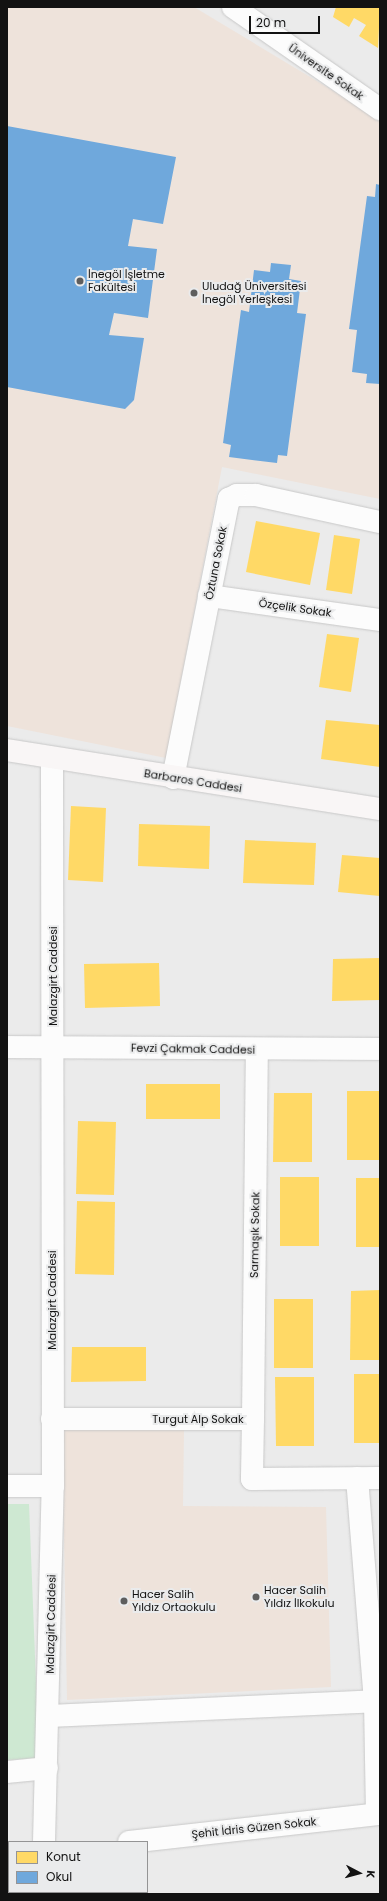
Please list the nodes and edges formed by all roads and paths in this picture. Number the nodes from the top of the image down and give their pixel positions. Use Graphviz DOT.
graph roads {
  1 [pos="233,7"];
  2 [pos="380,109"];
  3 [pos="380,522"];
  4 [pos="210,596"];
  5 [pos="380,620"];
  6 [pos="7,750"];
  7 [pos="52,758"];
  8 [pos="173,778"];
  9 [pos="380,809"];
  10 [pos="7,1047"];
  11 [pos="53,1047"];
  12 [pos="380,1049"];
  13 [pos="257,1050"];
  14 [pos="253,1419"];
  15 [pos="52,1420"];
  16 [pos="357,1478"];
  17 [pos="380,1478"];
  18 [pos="7,1486"];
  19 [pos="53,1486"];
  20 [pos="374,1614"];
  21 [pos="375,1701"];
  22 [pos="49,1716"];
  23 [pos="48,1768"];
  24 [pos="7,1772"];
  25 [pos="379,1814"];
  26 [pos="44,1841"];
  27 [pos="137,1841"];
  1 -- 2 [label="street, Üniversite Sokak"];
  3 -- 4 [label="street, Öztuna Sokak"];
  4 -- 5 [label="street, Özçelik Sokak"];
  4 -- 8 [label="street, Öztuna Sokak"];
  6 -- 7 [label="main road, Barbaros Caddesi"];
  7 -- 8 [label="main road, Barbaros Caddesi"];
  7 -- 11 [label="street, Malazgirt Caddesi"];
  8 -- 9 [label="main road, Barbaros Caddesi"];
  10 -- 11 [label="street, Fevzi Çakmak Caddesi"];
  11 -- 13 [label="street, Fevzi Çakmak Caddesi"];
  11 -- 15 [label="street, Malazgirt Caddesi"];
  12 -- 13 [label="street, Fevzi Çakmak Caddesi"];
  13 -- 14 [label="street, Sarmaşık Sokak"];
  14 -- 15 [label="street, Turgut Alp Sokak"];
  14 -- 16 [label="street, Turgut Alp Sokak"];
  15 -- 19 [label="street, Malazgirt Caddesi"];
  16 -- 17 [label="street, Turgut Alp Sokak"];
  16 -- 20 [label="street"];
  18 -- 19 [label="street"];
  19 -- 22 [label="street, Malazgirt Caddesi"];
  20 -- 21 [label="street"];
  21 -- 22 [label="street"];
  21 -- 25 [label="street"];
  22 -- 23 [label="street, Malazgirt Caddesi"];
  23 -- 24 [label="street"];
  23 -- 26 [label="street, Malazgirt Caddesi"];
  25 -- 27 [label="street, Şehit İdris Güzen Sokak"];
}
